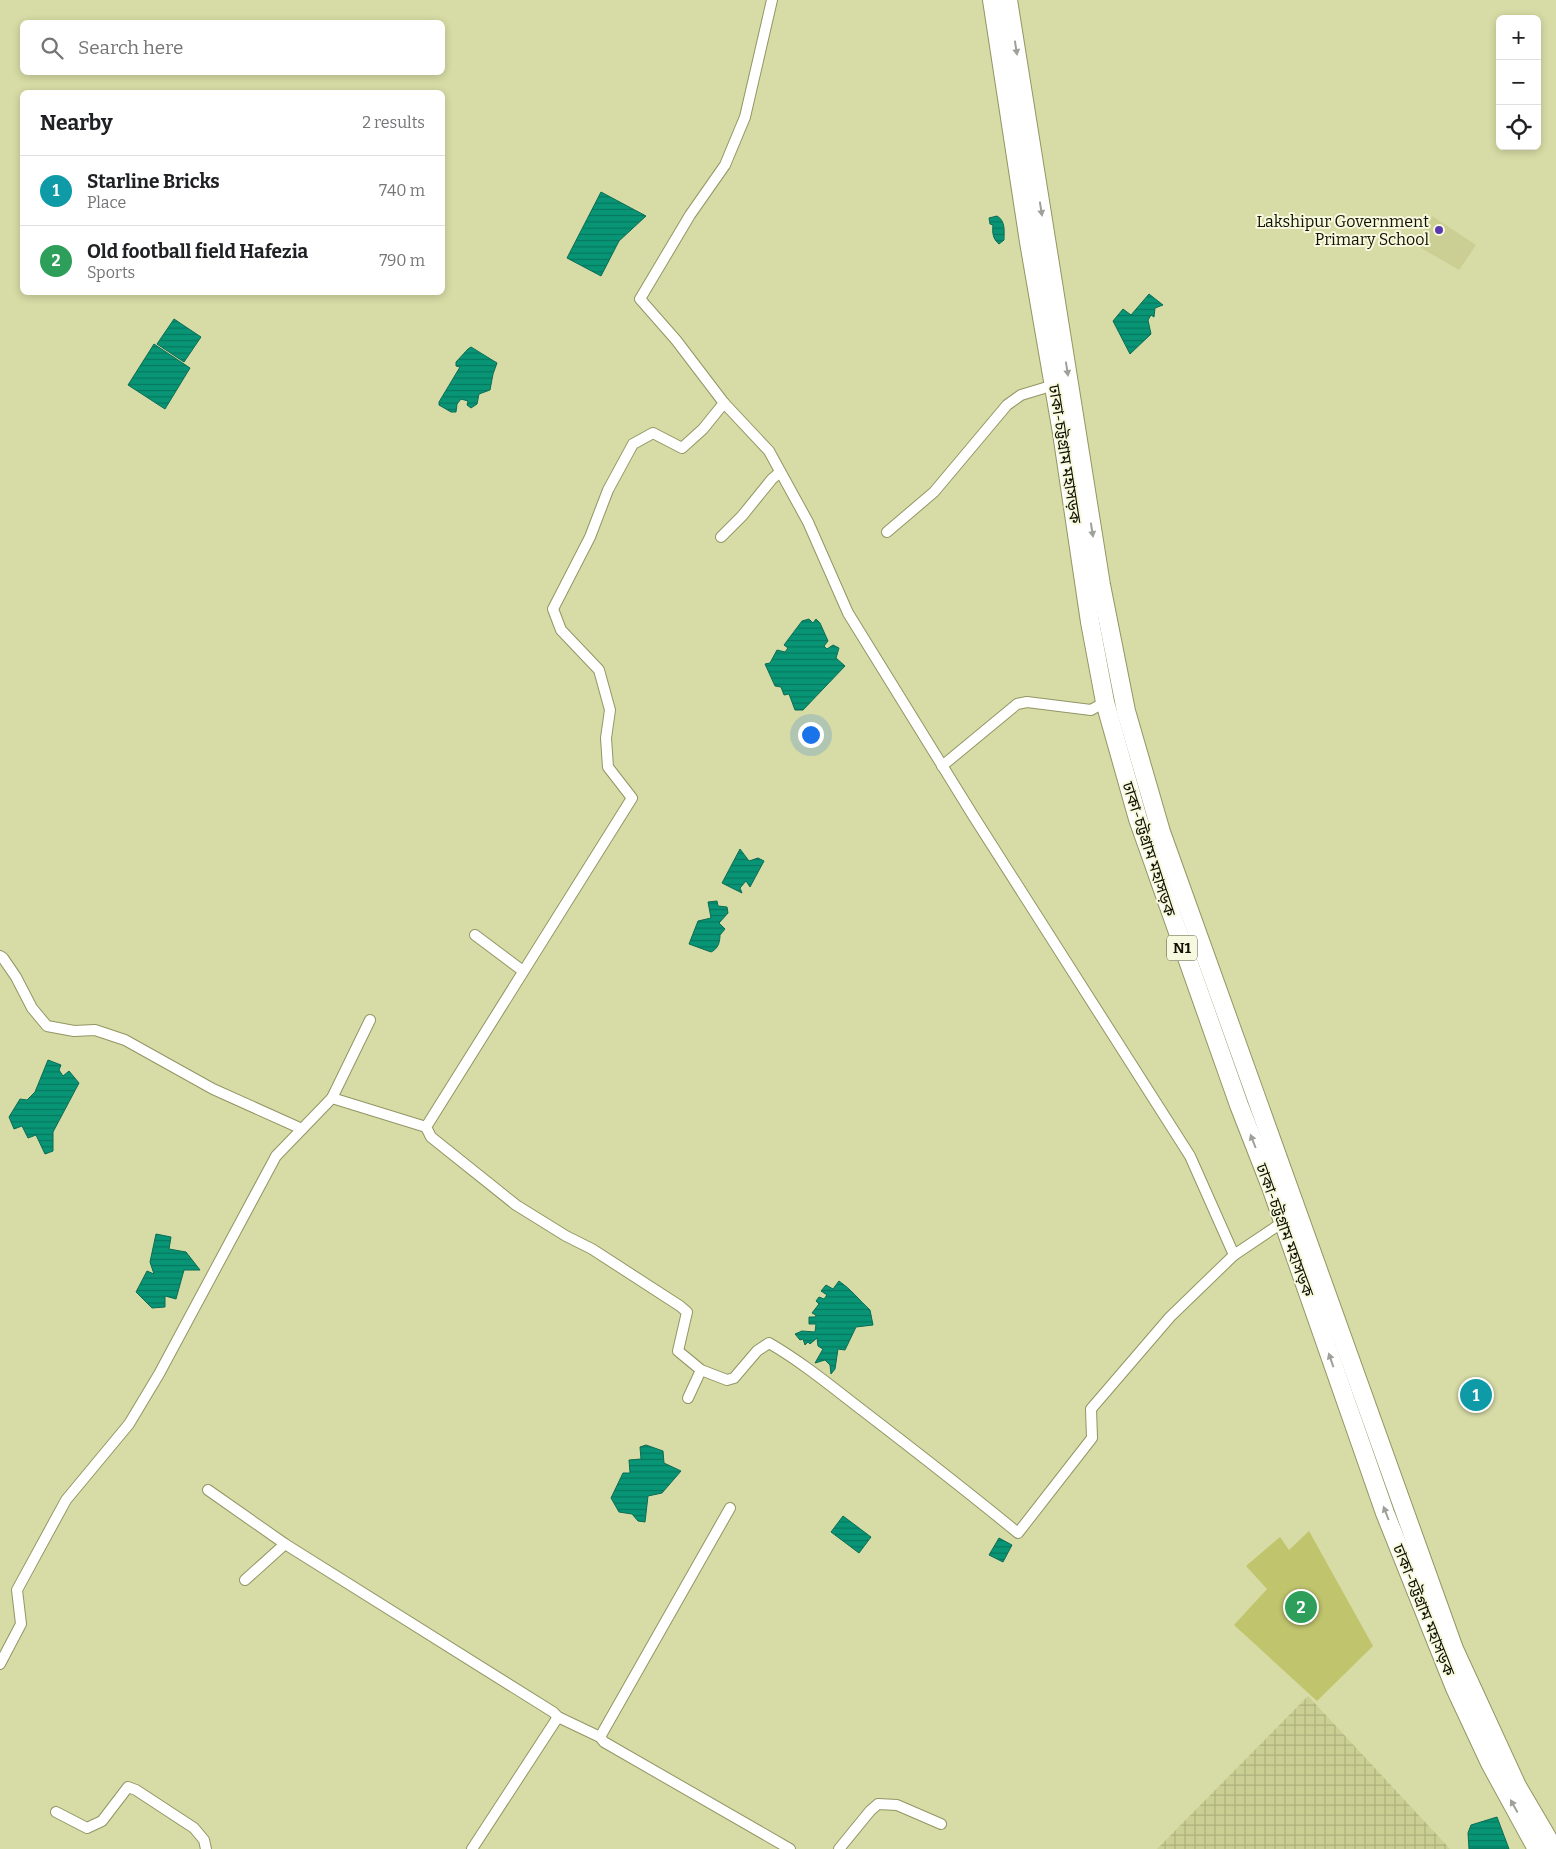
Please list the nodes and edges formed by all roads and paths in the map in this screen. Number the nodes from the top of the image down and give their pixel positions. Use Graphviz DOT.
graph roads {
  1 [pos="772,0"];
  2 [pos="992,0"];
  3 [pos="1008,0"];
  4 [pos="1054,385"];
  5 [pos="724,402"];
  6 [pos="780,472"];
  7 [pos="887,532"];
  8 [pos="721,537"];
  9 [pos="1105,702"];
  10 [pos="942,766"];
  11 [pos="475,936"];
  12 [pos="0,956"];
  13 [pos="523,972"];
  14 [pos="370,1020"];
  15 [pos="332,1098"];
  16 [pos="426,1127"];
  17 [pos="302,1129"];
  18 [pos="1283,1222"];
  19 [pos="1234,1255"];
  20 [pos="701,1370"];
  21 [pos="688,1398"];
  22 [pos="208,1490"];
  23 [pos="730,1508"];
  24 [pos="285,1544"];
  25 [pos="245,1580"];
  26 [pos="0,1664"];
  27 [pos="558,1717"];
  28 [pos="600,1737"];
  29 [pos="56,1812"];
  30 [pos="941,1824"];
  31 [pos="206,1849"];
  32 [pos="472,1849"];
  33 [pos="790,1849"];
  34 [pos="839,1849"];
  35 [pos="1537,1849"];
  36 [pos="1554,1849"];
  1 -- 5 [label="street"];
  2 -- 4 [label="highway, ঢাকা-চট্টগ্রাম মহাসড়ক / N1"];
  3 -- 36 [label="highway, ঢাকা-চট্টগ্রাম মহাসড়ক / N1, one-way"];
  4 -- 7 [label="street"];
  4 -- 9 [label="highway, ঢাকা-চট্টগ্রাম মহাসড়ক / N1"];
  5 -- 6 [label="street"];
  5 -- 13 [label="street"];
  6 -- 8 [label="street"];
  6 -- 10 [label="street"];
  9 -- 10 [label="street"];
  18 -- 9 [label="highway, ঢাকা-চট্টগ্রাম মহাসড়ক / N1, one-way"];
  10 -- 19 [label="street"];
  11 -- 13 [label="street"];
  12 -- 17 [label="street"];
  13 -- 16 [label="street"];
  14 -- 15 [label="street"];
  15 -- 16 [label="street"];
  15 -- 17 [label="street"];
  16 -- 20 [label="street"];
  17 -- 26 [label="street"];
  18 -- 19 [label="street"];
  35 -- 18 [label="highway, ঢাকা-চট্টগ্রাম মহাসড়ক / N1, one-way"];
  19 -- 20 [label="street"];
  20 -- 21 [label="street"];
  22 -- 24 [label="street"];
  23 -- 28 [label="street"];
  24 -- 25 [label="street"];
  24 -- 27 [label="street"];
  27 -- 28 [label="street"];
  27 -- 32 [label="street"];
  28 -- 33 [label="street"];
  29 -- 31 [label="street"];
  30 -- 34 [label="street"];
}
